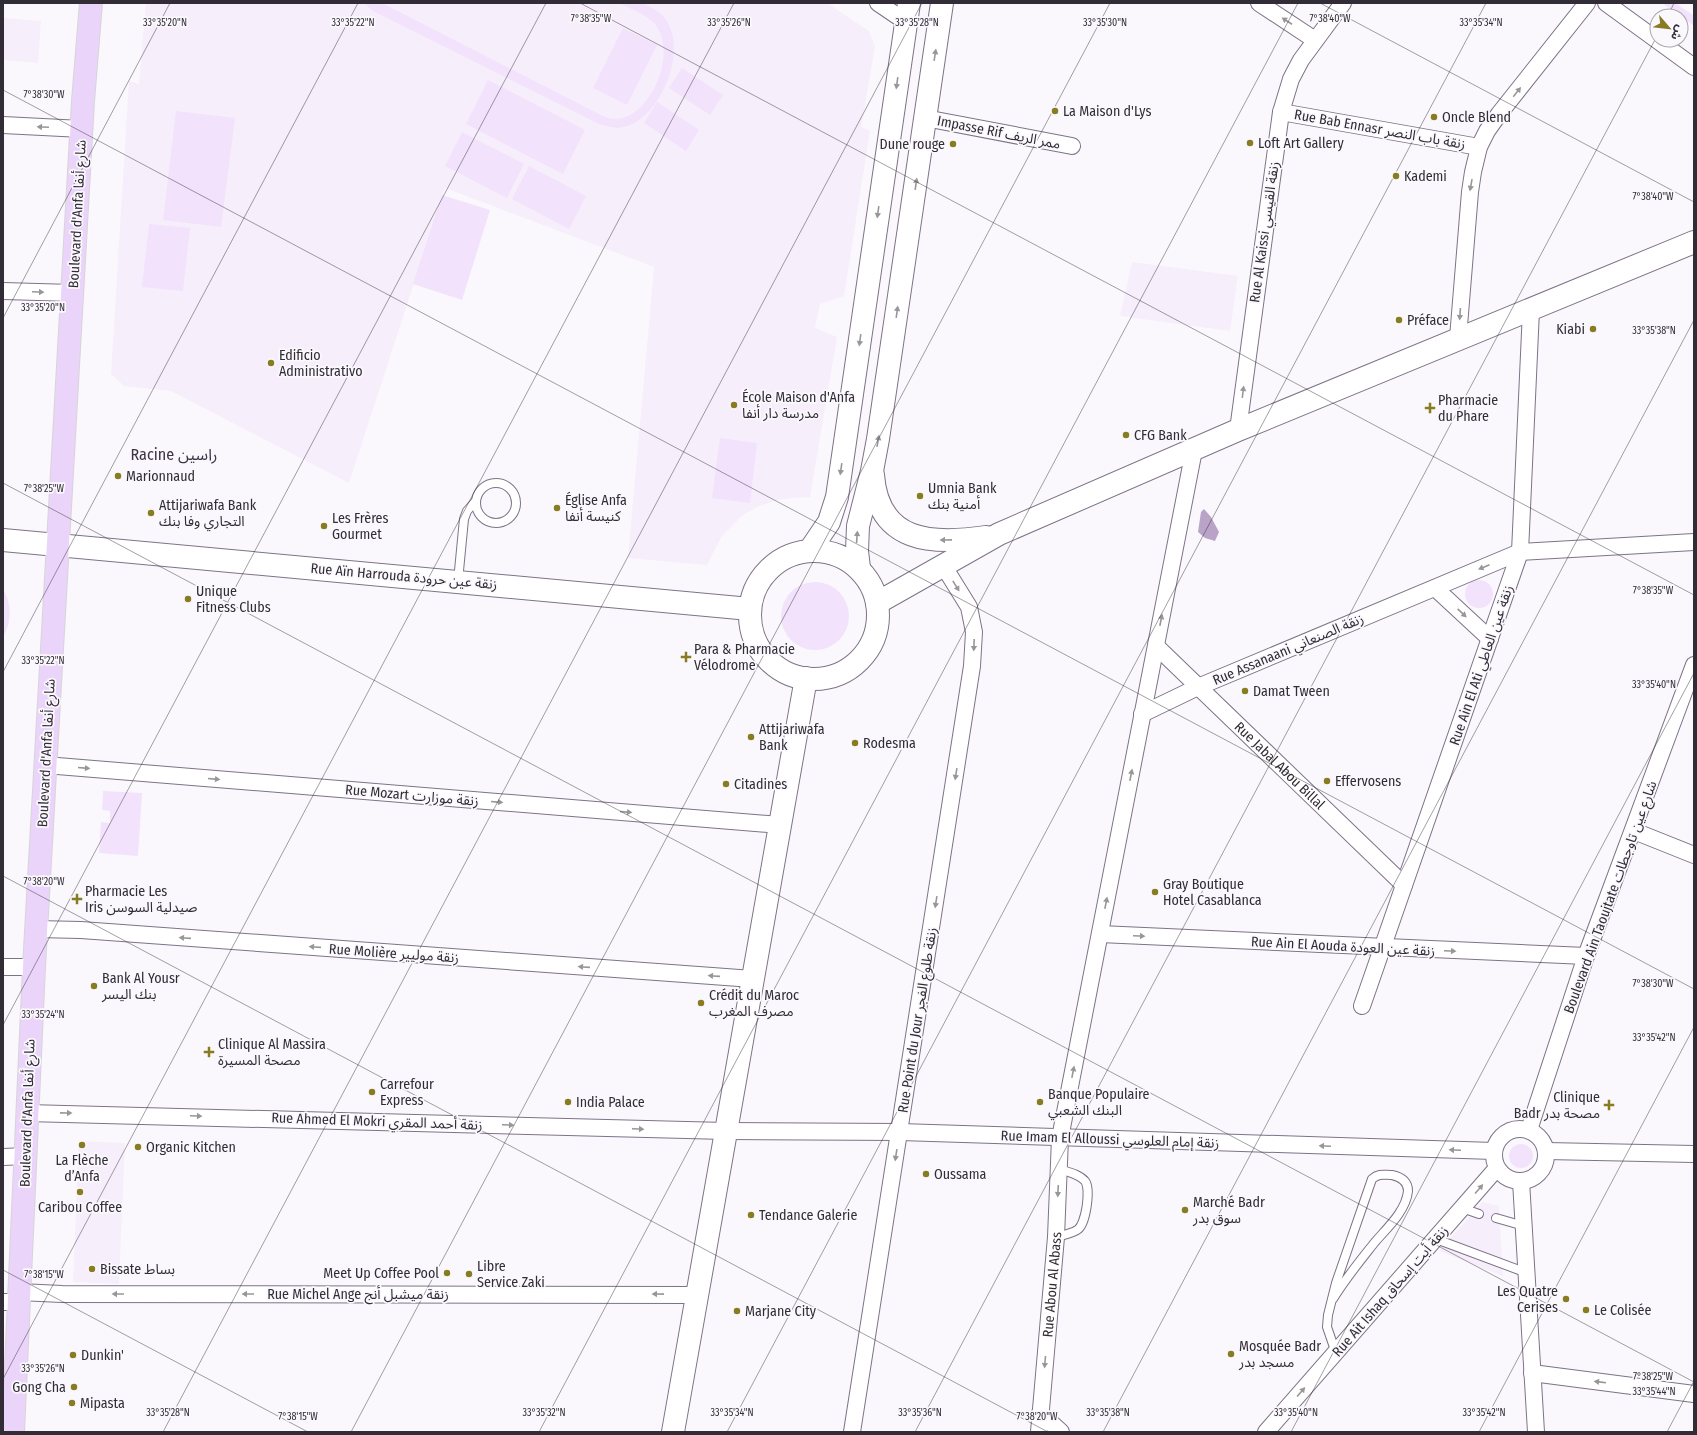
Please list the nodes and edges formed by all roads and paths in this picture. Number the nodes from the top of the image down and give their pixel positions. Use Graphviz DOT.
graph roads {
  1 [pos="91,3"];
  2 [pos="878,3"];
  3 [pos="942,3"];
  4 [pos="1259,3"];
  5 [pos="1343,3"];
  6 [pos="1587,3"];
  7 [pos="1614,5"];
  8 [pos="908,13"];
  9 [pos="1314,40"];
  10 [pos="1694,67"];
  11 [pos="1280,112"];
  12 [pos="925,118"];
  13 [pos="3,125"];
  14 [pos="82,129"];
  15 [pos="1072,146"];
  16 [pos="1479,147"];
  17 [pos="1694,242"];
  18 [pos="3,291"];
  19 [pos="73,293"];
  20 [pos="1531,310"];
  21 [pos="1458,338"];
  22 [pos="1238,430"];
  23 [pos="1194,450"];
  24 [pos="872,471"];
  25 [pos="476,502"];
  26 [pos="999,534"];
  27 [pos="3,540"];
  28 [pos="1694,542"];
  29 [pos="58,544"];
  30 [pos="810,550"];
  31 [pos="1520,552"];
  32 [pos="943,565"];
  33 [pos="859,568"];
  34 [pos="458,581"];
  35 [pos="1435,588"];
  36 [pos="877,603"];
  37 [pos="750,609"];
  38 [pos="1490,639"];
  39 [pos="1156,646"];
  40 [pos="1694,665"];
  41 [pos="806,678"];
  42 [pos="1198,687"];
  43 [pos="1142,714"];
  44 [pos="45,765"];
  45 [pos="780,825"];
  46 [pos="1634,831"];
  47 [pos="1694,855"];
  48 [pos="1404,885"];
  49 [pos="36,929"];
  50 [pos="1100,934"];
  51 [pos="1382,948"];
  52 [pos="1586,956"];
  53 [pos="3,967"];
  54 [pos="34,967"];
  55 [pos="753,979"];
  56 [pos="1362,1006"];
  57 [pos="28,1113"];
  58 [pos="1529,1130"];
  59 [pos="726,1131"];
  60 [pos="900,1132"];
  61 [pos="1060,1138"];
  62 [pos="1494,1151"];
  63 [pos="1546,1151"];
  64 [pos="1694,1154"];
  65 [pos="26,1156"];
  66 [pos="3,1157"];
  67 [pos="1497,1168"];
  68 [pos="1060,1169"];
  69 [pos="1522,1181"];
  70 [pos="1462,1208"];
  71 [pos="1479,1214"];
  72 [pos="1496,1218"];
  73 [pos="1524,1226"];
  74 [pos="1056,1236"];
  75 [pos="1436,1239"];
  76 [pos="1527,1273"];
  77 [pos="697,1295"];
  78 [pos="14,1299"];
  79 [pos="1333,1299"];
  80 [pos="1336,1353"];
  81 [pos="1532,1373"];
  82 [pos="1694,1394"];
  83 [pos="1040,1413"];
  84 [pos="13,1432"];
  85 [pos="673,1432"];
  86 [pos="852,1432"];
  87 [pos="1039,1432"];
  88 [pos="1061,1432"];
  89 [pos="1266,1432"];
  90 [pos="1536,1432"];
  1 -- 14 [label="main road, Boulevard d'Anfa شارع أنفا"];
  2 -- 8 [label="street"];
  12 -- 3 [label="main road, one-way"];
  9 -- 4 [label="street, one-way"];
  5 -- 9 [label="street, Rue Al Kaissi زنقة القيسي"];
  16 -- 6 [label="street, one-way"];
  7 -- 10 [label="street"];
  8 -- 30 [label="main road, one-way"];
  9 -- 11 [label="street, Rue Al Kaissi زنقة القيسي"];
  11 -- 16 [label="street, Rue Bab Ennasr زنقة باب النصر"];
  22 -- 11 [label="street, Rue Al Kaissi زنقة القيسي, one-way"];
  12 -- 15 [label="street, Impasse Rif ممر الريف"];
  24 -- 12 [label="main road, one-way"];
  14 -- 13 [label="street, one-way"];
  14 -- 19 [label="main road, Boulevard d'Anfa شارع أنفا"];
  16 -- 21 [label="street, one-way"];
  17 -- 20 [label="main road"];
  18 -- 19 [label="street, one-way"];
  19 -- 29 [label="main road, Boulevard d'Anfa شارع أنفا"];
  20 -- 21 [label="main road"];
  20 -- 31 [label="street, Rue Ain El Ati زنقة عين العاطي"];
  21 -- 22 [label="main road"];
  22 -- 23 [label="main road"];
  23 -- 26 [label="main road"];
  39 -- 23 [label="street, Rue Abou Al Abass, one-way"];
  26 -- 24 [label="main road, one-way"];
  33 -- 24 [label="main road, one-way"];
  25 -- 25 [label="lane"];
  25 -- 34 [label="lane"];
  26 -- 32 [label="main road"];
  27 -- 29 [label="main road, Rue Aïn Harrouda زنقة عين حرودة"];
  28 -- 31 [label="street, Rue Assanaani زنقة الصنعاني"];
  29 -- 34 [label="main road, Rue Aïn Harrouda زنقة عين حرودة"];
  29 -- 44 [label="main road, Boulevard d'Anfa شارع أنفا"];
  30 -- 33 [label="main road"];
  30 -- 37 [label="main road"];
  31 -- 35 [label="street, Rue Assanaani زنقة الصنعاني, one-way"];
  31 -- 38 [label="street, Rue Ain El Ati زنقة عين العاطي"];
  32 -- 36 [label="main road"];
  32 -- 60 [label="street, Rue Point du Jour زنقة طلوع الفجر, one-way"];
  33 -- 36 [label="main road"];
  34 -- 37 [label="main road, Rue Aïn Harrouda زنقة عين حرودة"];
  35 -- 38 [label="street, one-way"];
  35 -- 42 [label="street, Rue Assanaani زنقة الصنعاني"];
  36 -- 41 [label="main road"];
  37 -- 41 [label="main road"];
  38 -- 48 [label="street, Rue Ain El Ati زنقة عين العاطي"];
  39 -- 42 [label="street, Rue Jabal Abou Billal"];
  39 -- 43 [label="street, Rue Abou Al Abass"];
  40 -- 46 [label="street, Boulevard Ain Taoujtate شارع عين تاوجطات"];
  41 -- 45 [label="main road"];
  42 -- 43 [label="street, Rue Assanaani زنقة الصنعاني"];
  42 -- 48 [label="street, Rue Jabal Abou Billal"];
  50 -- 43 [label="street, Rue Abou Al Abass, one-way"];
  44 -- 45 [label="street, Rue Mozart زنقة موزارت, one-way"];
  44 -- 49 [label="main road, Boulevard d'Anfa شارع أنفا"];
  45 -- 55 [label="main road"];
  46 -- 47 [label="street"];
  46 -- 52 [label="street, Boulevard Ain Taoujtate شارع عين تاوجطات"];
  48 -- 51 [label="street, Rue Ain El Ati زنقة عين العاطي"];
  49 -- 54 [label="main road, Boulevard d'Anfa شارع أنفا"];
  55 -- 49 [label="street, Rue Molière زنقة موليير, one-way"];
  50 -- 51 [label="street, Rue Ain El Aouda زنقة عين العودة, one-way"];
  61 -- 50 [label="street, Rue Abou Al Abass, one-way"];
  51 -- 52 [label="street, Rue Ain El Aouda زنقة عين العودة, one-way"];
  51 -- 56 [label="street, Rue Ain El Ati زنقة عين العاطي"];
  52 -- 58 [label="street, Boulevard Ain Taoujtate شارع عين تاوجطات"];
  53 -- 54 [label="street"];
  54 -- 57 [label="main road, Boulevard d'Anfa شارع أنفا"];
  55 -- 59 [label="main road"];
  57 -- 59 [label="street, Rue Ahmed El Mokri زنقة أحمد المقري, one-way"];
  57 -- 65 [label="main road, Boulevard d'Anfa شارع أنفا"];
  58 -- 62 [label="street"];
  58 -- 63 [label="street"];
  59 -- 60 [label="street, Rue Imam El Alloussi زنقة إمام العلوسي"];
  59 -- 77 [label="main road"];
  60 -- 61 [label="street, Rue Imam El Alloussi زنقة إمام العلوسي"];
  60 -- 86 [label="street, Rue Point du Jour زنقة طلوع الفجر, one-way"];
  62 -- 61 [label="street, Rue Imam El Alloussi زنقة إمام العلوسي, one-way"];
  61 -- 68 [label="street, Rue Abou Al Abass"];
  62 -- 67 [label="street"];
  63 -- 64 [label="street"];
  63 -- 69 [label="street"];
  65 -- 66 [label="street"];
  65 -- 78 [label="main road, Boulevard d'Anfa شارع أنفا"];
  67 -- 69 [label="street"];
  70 -- 67 [label="street, Rue Ait Ishaq زنقة أيت إسحاق, one-way"];
  68 -- 74 [label="street, Rue Abou Al Abass, one-way"];
  68 -- 74 [label="lane"];
  69 -- 73 [label="street"];
  70 -- 71 [label="lane"];
  70 -- 75 [label="street, Rue Ait Ishaq زنقة أيت إسحاق"];
  72 -- 73 [label="lane"];
  73 -- 76 [label="street"];
  74 -- 83 [label="street, Rue Abou Al Abass, one-way"];
  75 -- 76 [label="lane"];
  75 -- 80 [label="street, Rue Ait Ishaq زنقة أيت إسحاق"];
  76 -- 81 [label="street"];
  77 -- 78 [label="street, Rue Michel Ange زنقة ميشبل أنج, one-way"];
  77 -- 85 [label="main road"];
  78 -- 84 [label="main road, Boulevard d'Anfa شارع أنفا"];
  79 -- 79 [label="lane"];
  79 -- 80 [label="lane"];
  89 -- 80 [label="street, Rue Ait Ishaq زنقة أيت إسحاق, one-way"];
  82 -- 81 [label="street, one-way"];
  81 -- 90 [label="street"];
  83 -- 87 [label="street, Rue Abou Al Abass"];
  83 -- 88 [label="street"];
}
